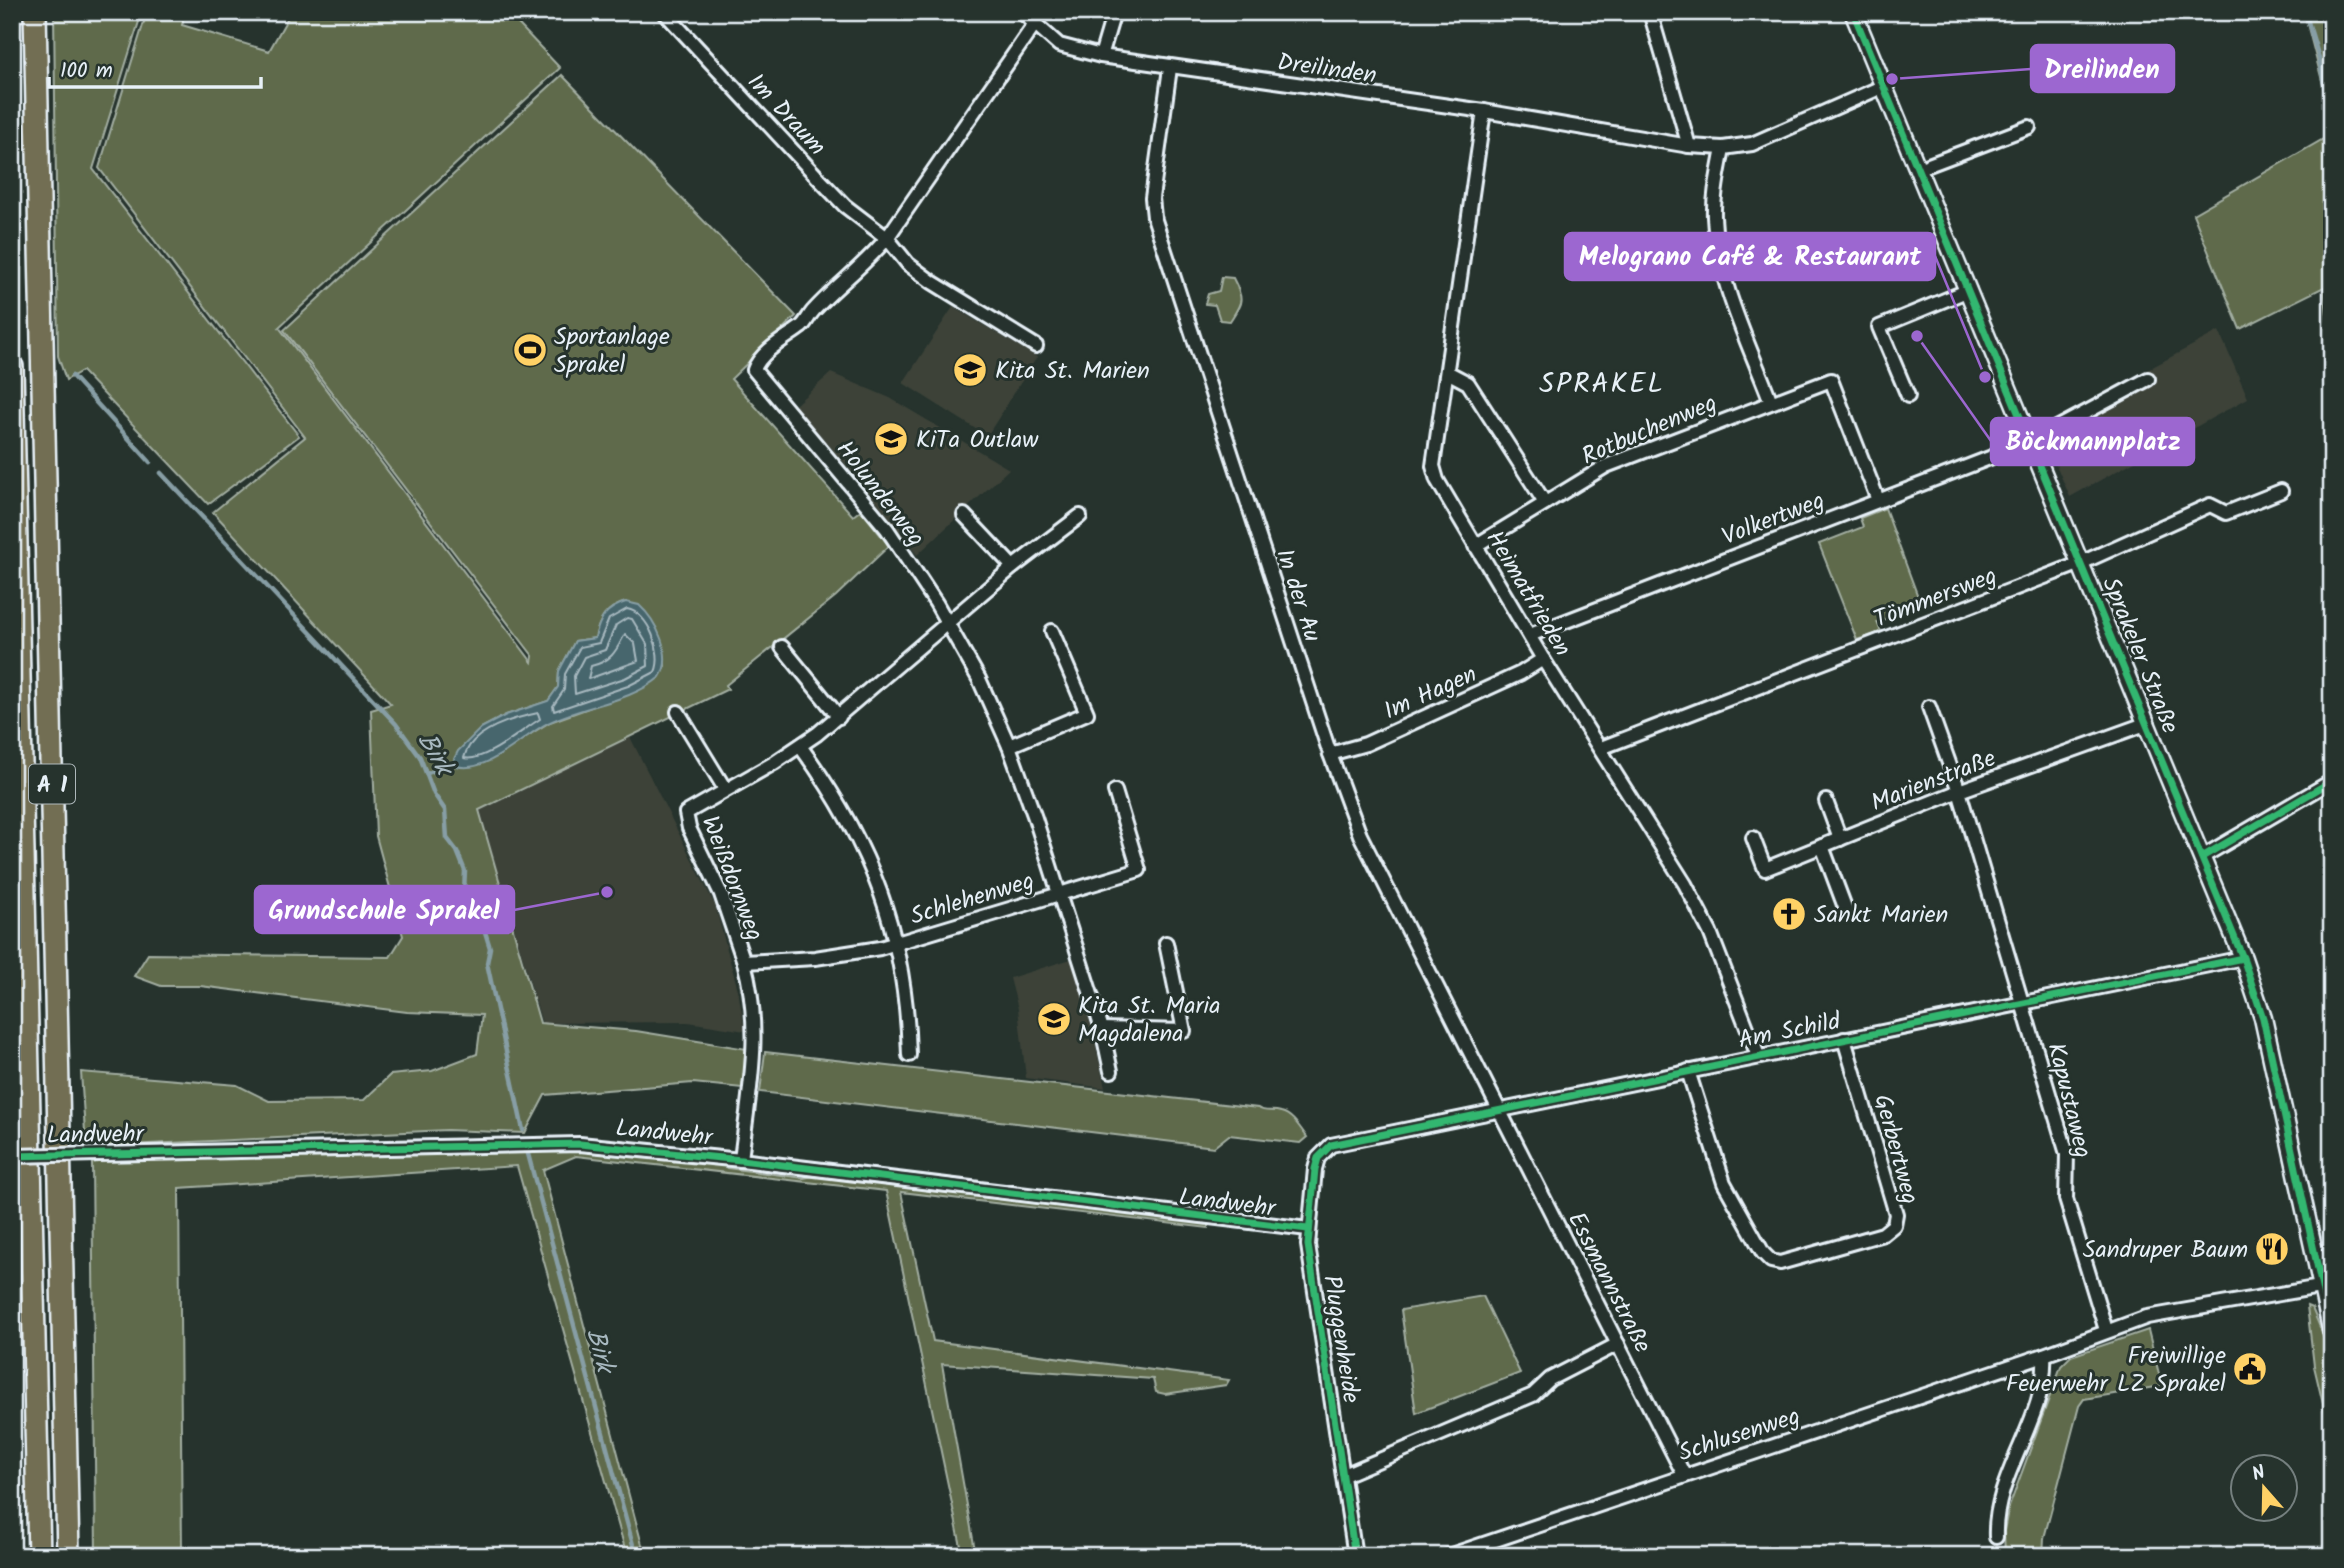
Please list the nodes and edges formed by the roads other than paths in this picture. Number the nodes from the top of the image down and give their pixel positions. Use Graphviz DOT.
graph roads {
  1 [pos="35,12"];
  2 [pos="664,12"];
  3 [pos="1022,12"];
  4 [pos="1114,12"];
  5 [pos="1650,12"];
  6 [pos="1853,12"];
  7 [pos="1034,25"];
  8 [pos="1101,56"];
  9 [pos="1170,68"];
  10 [pos="1884,86"];
  11 [pos="1484,111"];
  12 [pos="2029,127"];
  13 [pos="1689,146"];
  14 [pos="1723,148"];
  15 [pos="1918,169"];
  16 [pos="887,238"];
  17 [pos="1969,290"];
  18 [pos="1036,346"];
  19 [pos="12,367"];
  20 [pos="1449,373"];
  21 [pos="2148,379"];
  22 [pos="1908,396"];
  23 [pos="1771,402"];
  24 [pos="2031,442"];
  25 [pos="2281,491"];
  26 [pos="1878,500"];
  27 [pos="1545,503"];
  28 [pos="964,515"];
  29 [pos="1080,516"];
  30 [pos="1475,546"];
  31 [pos="2081,563"];
  32 [pos="1013,567"];
  33 [pos="948,624"];
  34 [pos="1052,631"];
  35 [pos="1530,635"];
  36 [pos="782,647"];
  37 [pos="1543,659"];
  38 [pos="1929,707"];
  39 [pos="678,712"];
  40 [pos="839,717"];
  41 [pos="2148,723"];
  42 [pos="800,746"];
  43 [pos="1009,746"];
  44 [pos="1601,748"];
  45 [pos="1329,754"];
  46 [pos="2332,782"];
  47 [pos="725,789"];
  48 [pos="1115,791"];
  49 [pos="1959,791"];
  50 [pos="1826,801"];
  51 [pos="1754,838"];
  52 [pos="1840,839"];
  53 [pos="1822,846"];
  54 [pos="2202,857"];
  55 [pos="1059,894"];
  56 [pos="1846,910"];
  57 [pos="897,943"];
  58 [pos="1166,943"];
  59 [pos="2243,958"];
  60 [pos="744,962"];
  61 [pos="2021,1002"];
  62 [pos="1102,1029"];
  63 [pos="1844,1039"];
  64 [pos="909,1055"];
  65 [pos="1758,1056"];
  66 [pos="1111,1071"];
  67 [pos="1688,1071"];
  68 [pos="1499,1108"];
  69 [pos="1342,1141"];
  70 [pos="12,1156"];
  71 [pos="741,1160"];
  72 [pos="1308,1230"];
  73 [pos="2320,1287"];
  74 [pos="2106,1331"];
  75 [pos="2332,1333"];
  76 [pos="1618,1344"];
  77 [pos="2044,1355"];
  78 [pos="1344,1475"];
  79 [pos="1684,1475"];
  80 [pos="1996,1537"];
  81 [pos="39,1556"];
  82 [pos="68,1556"];
  83 [pos="1355,1556"];
  84 [pos="1448,1556"];
  1 -- 82 [label="highway, A 1"];
  2 -- 16 [label="street, Im Draum"];
  3 -- 7 [label="street, Dreilinden"];
  4 -- 8 [label="street"];
  5 -- 13 [label="street"];
  6 -- 10 [label="street, Sprakeler Straße"];
  7 -- 8 [label="street, Dreilinden"];
  7 -- 16 [label="street"];
  8 -- 9 [label="street, Dreilinden"];
  9 -- 11 [label="street, Dreilinden"];
  9 -- 45 [label="street, In der Au"];
  10 -- 14 [label="street, Dreilinden"];
  10 -- 15 [label="street, Sprakeler Straße"];
  11 -- 13 [label="street, Dreilinden"];
  11 -- 20 [label="street, Heimatfrieden"];
  12 -- 15 [label="street"];
  13 -- 14 [label="street, Dreilinden"];
  14 -- 23 [label="street"];
  15 -- 17 [label="street, Sprakeler Straße"];
  16 -- 18 [label="street, Im Draum"];
  16 -- 33 [label="street, Holunderweg"];
  17 -- 22 [label="street"];
  17 -- 24 [label="street, Sprakeler Straße"];
  19 -- 81 [label="highway, A 1"];
  20 -- 27 [label="street"];
  20 -- 30 [label="street, Heimatfrieden"];
  21 -- 24 [label="street, Volkertweg"];
  23 -- 26 [label="street, Rotbuchenweg"];
  23 -- 27 [label="street, Rotbuchenweg"];
  24 -- 26 [label="street, Volkertweg"];
  24 -- 31 [label="street, Sprakeler Straße"];
  25 -- 31 [label="street, Tömmersweg"];
  26 -- 35 [label="street, Volkertweg"];
  27 -- 30 [label="street, Rotbuchenweg"];
  28 -- 32 [label="street"];
  29 -- 32 [label="street"];
  30 -- 35 [label="street, Heimatfrieden"];
  31 -- 41 [label="street, Sprakeler Straße"];
  31 -- 44 [label="street, Tömmersweg"];
  32 -- 33 [label="street"];
  33 -- 40 [label="street, Weißdornweg"];
  33 -- 43 [label="street, Holunderweg"];
  34 -- 43 [label="street"];
  35 -- 37 [label="street, Heimatfrieden"];
  36 -- 40 [label="street"];
  37 -- 44 [label="street, Heimatfrieden"];
  37 -- 45 [label="street, Im Hagen"];
  38 -- 49 [label="street, Kapustaweg"];
  39 -- 47 [label="street, Weißdornweg"];
  40 -- 42 [label="street, Weißdornweg"];
  41 -- 49 [label="street, Marienstraße"];
  41 -- 54 [label="street, Sprakeler Straße"];
  42 -- 47 [label="street, Weißdornweg"];
  42 -- 57 [label="street"];
  43 -- 55 [label="street, Holunderweg"];
  44 -- 65 [label="street, Heimatfrieden"];
  45 -- 68 [label="street, In der Au"];
  46 -- 54 [label="street"];
  47 -- 60 [label="street, Weißdornweg"];
  48 -- 55 [label="street"];
  49 -- 52 [label="street, Marienstraße"];
  49 -- 61 [label="street, Kapustaweg"];
  50 -- 52 [label="street"];
  51 -- 53 [label="street, Marienstraße"];
  52 -- 53 [label="street, Marienstraße"];
  53 -- 56 [label="street"];
  54 -- 59 [label="street, Sprakeler Straße"];
  55 -- 57 [label="street, Schlehenweg"];
  55 -- 62 [label="street, Holunderweg"];
  57 -- 60 [label="street, Schlehenweg"];
  57 -- 64 [label="street, Schlehenweg"];
  58 -- 62 [label="street"];
  59 -- 61 [label="street, Am Schild"];
  59 -- 73 [label="street, Sprakeler Straße"];
  60 -- 71 [label="street"];
  61 -- 63 [label="street, Am Schild"];
  61 -- 74 [label="street, Kapustaweg"];
  62 -- 66 [label="street, Holunderweg"];
  63 -- 65 [label="street, Am Schild"];
  63 -- 67 [label="street, Gerbertweg"];
  65 -- 67 [label="street, Am Schild"];
  67 -- 68 [label="street, Am Schild"];
  68 -- 69 [label="street, Am Schild"];
  68 -- 76 [label="street, Essmannstraße"];
  69 -- 72 [label="street, Pluggenheide"];
  70 -- 71 [label="street, Landwehr, bridge"];
  71 -- 72 [label="street, Landwehr"];
  72 -- 78 [label="street, Pluggenheide"];
  73 -- 74 [label="street, Schlusenweg"];
  73 -- 75 [label="street, Sprakeler Straße"];
  74 -- 77 [label="street, Schlusenweg"];
  76 -- 78 [label="street"];
  76 -- 79 [label="street, Essmannstraße"];
  77 -- 79 [label="street, Schlusenweg"];
  77 -- 80 [label="street"];
  78 -- 83 [label="street, Pluggenheide"];
  79 -- 84 [label="street, Schlusenweg"];
}
